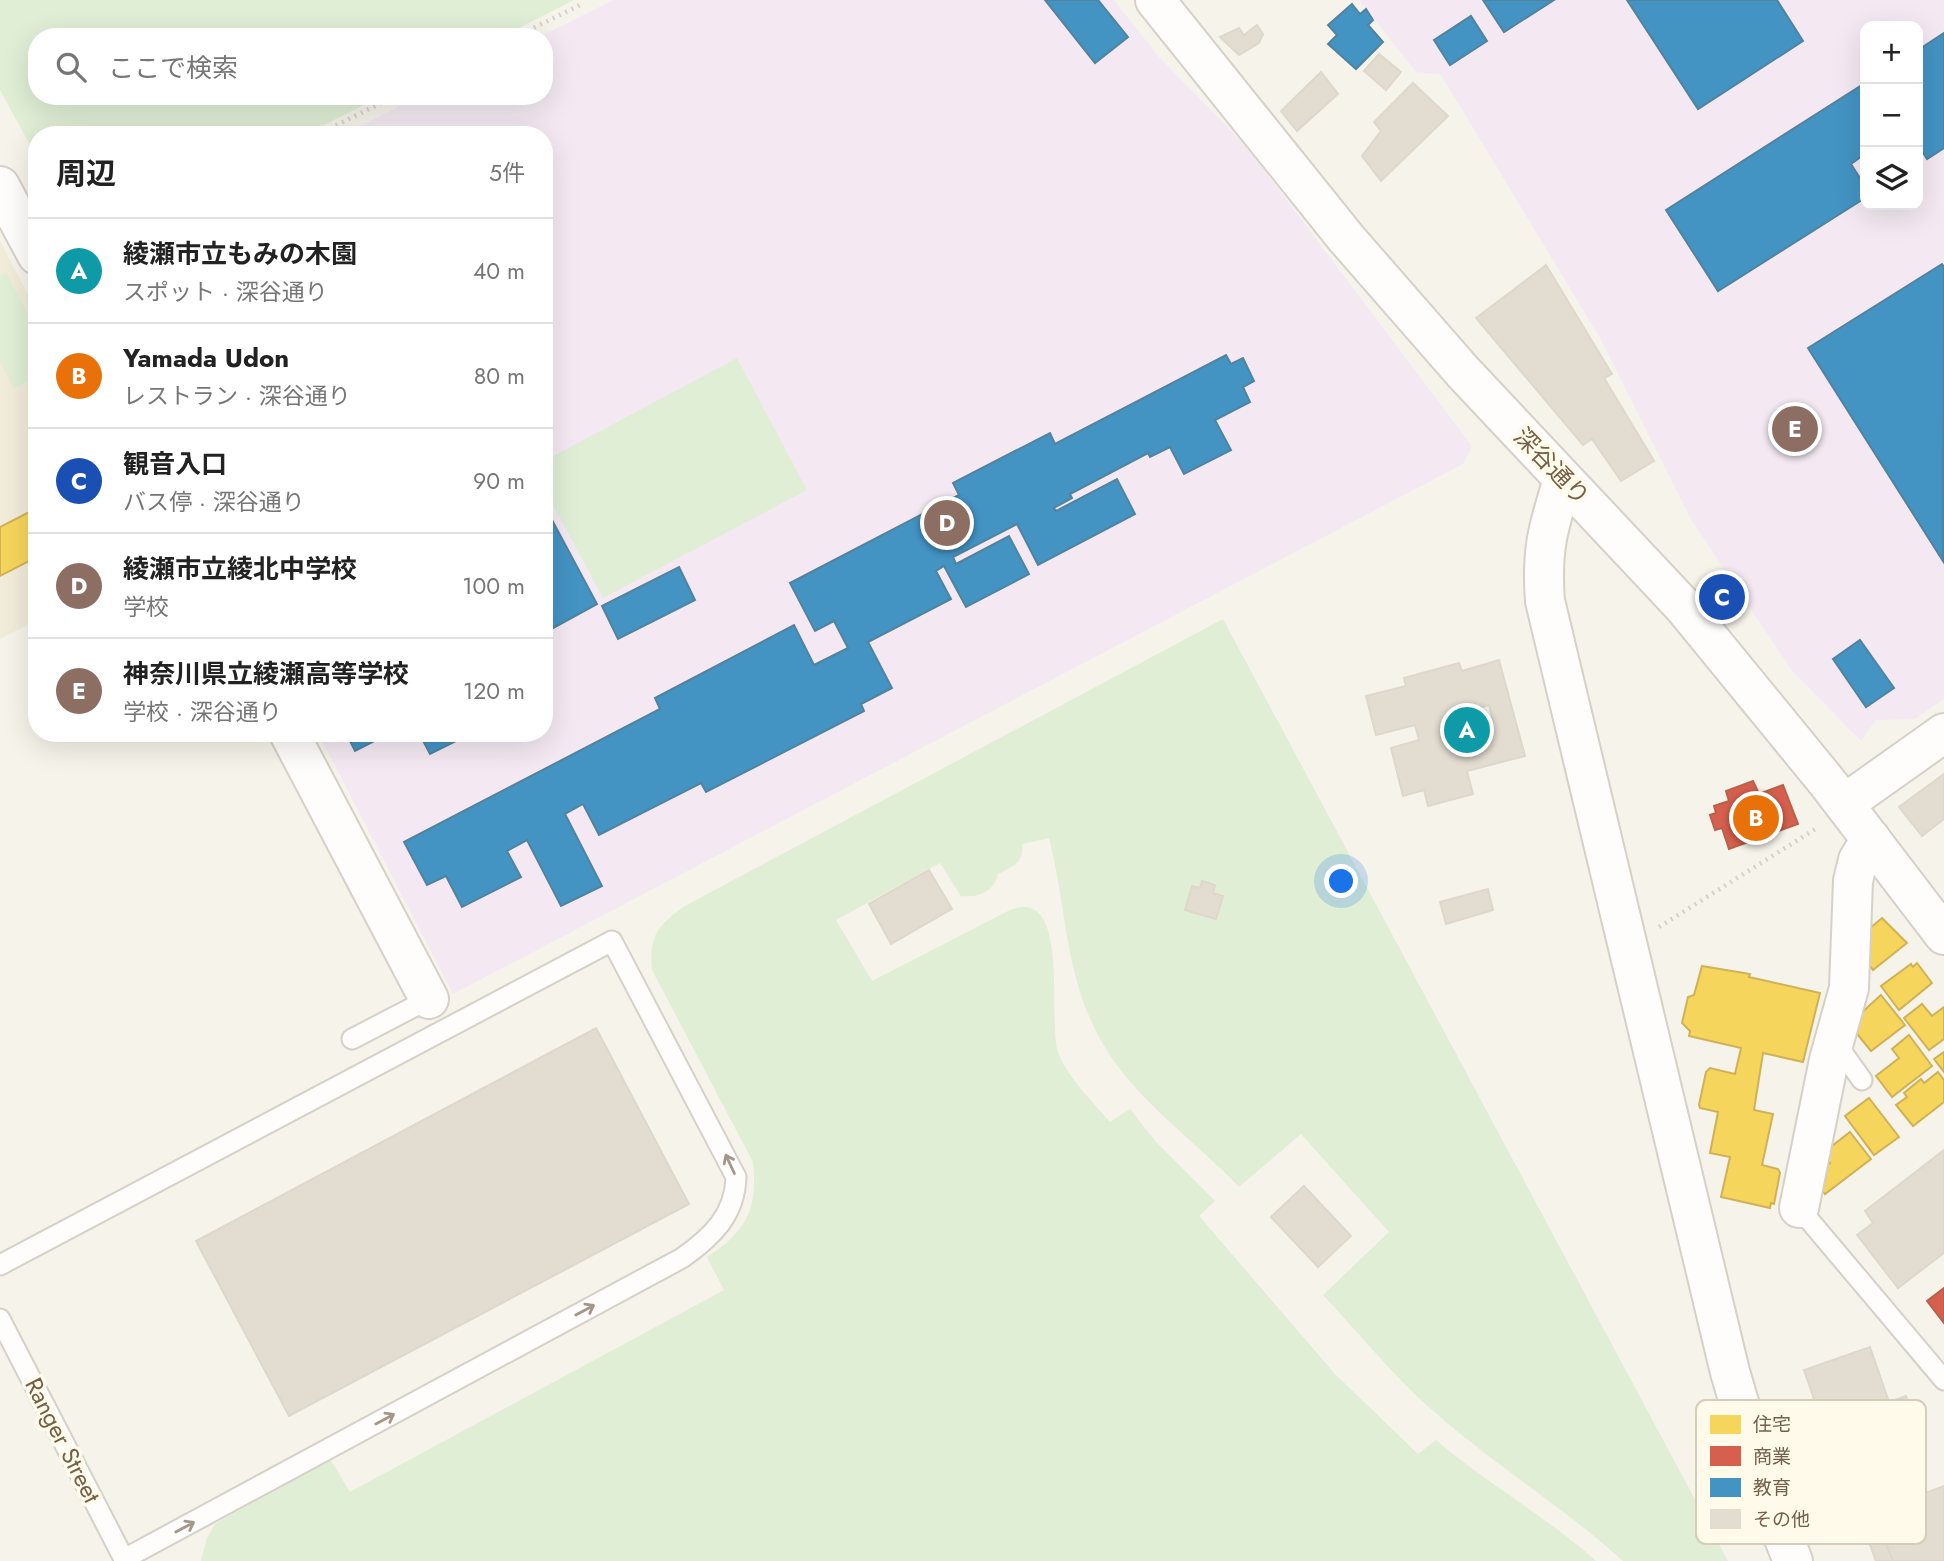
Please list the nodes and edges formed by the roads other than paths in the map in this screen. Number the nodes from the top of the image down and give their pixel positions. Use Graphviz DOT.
graph roads {
  1 [pos="1155,0"];
  2 [pos="0,186"];
  3 [pos="28,239"];
  4 [pos="1563,480"];
  5 [pos="1944,733"];
  6 [pos="294,742"];
  7 [pos="1844,804"];
  8 [pos="1871,839"];
  9 [pos="1944,935"];
  10 [pos="429,999"];
  11 [pos="352,1039"];
  12 [pos="1834,1041"];
  13 [pos="1862,1080"];
  14 [pos="1799,1208"];
  15 [pos="0,1265"];
  16 [pos="0,1319"];
  17 [pos="1944,1380"];
  18 [pos="1738,1400"];
  19 [pos="1786,1544"];
  20 [pos="125,1560"];
  21 [pos="1793,1561"];
  1 -- 4 [label="street, 深谷通り"];
  2 -- 3 [label="street"];
  4 -- 7 [label="street, 深谷通り"];
  4 -- 18 [label="street"];
  5 -- 7 [label="street"];
  6 -- 10 [label="street"];
  7 -- 8 [label="street, 深谷通り"];
  8 -- 9 [label="street, 深谷通り"];
  8 -- 12 [label="street"];
  10 -- 11 [label="lane"];
  12 -- 13 [label="lane"];
  12 -- 14 [label="street"];
  14 -- 17 [label="lane"];
  20 -- 15 [label="lane, one-way"];
  16 -- 20 [label="lane, Ranger Street"];
  19 -- 21 [label="street"];
}
